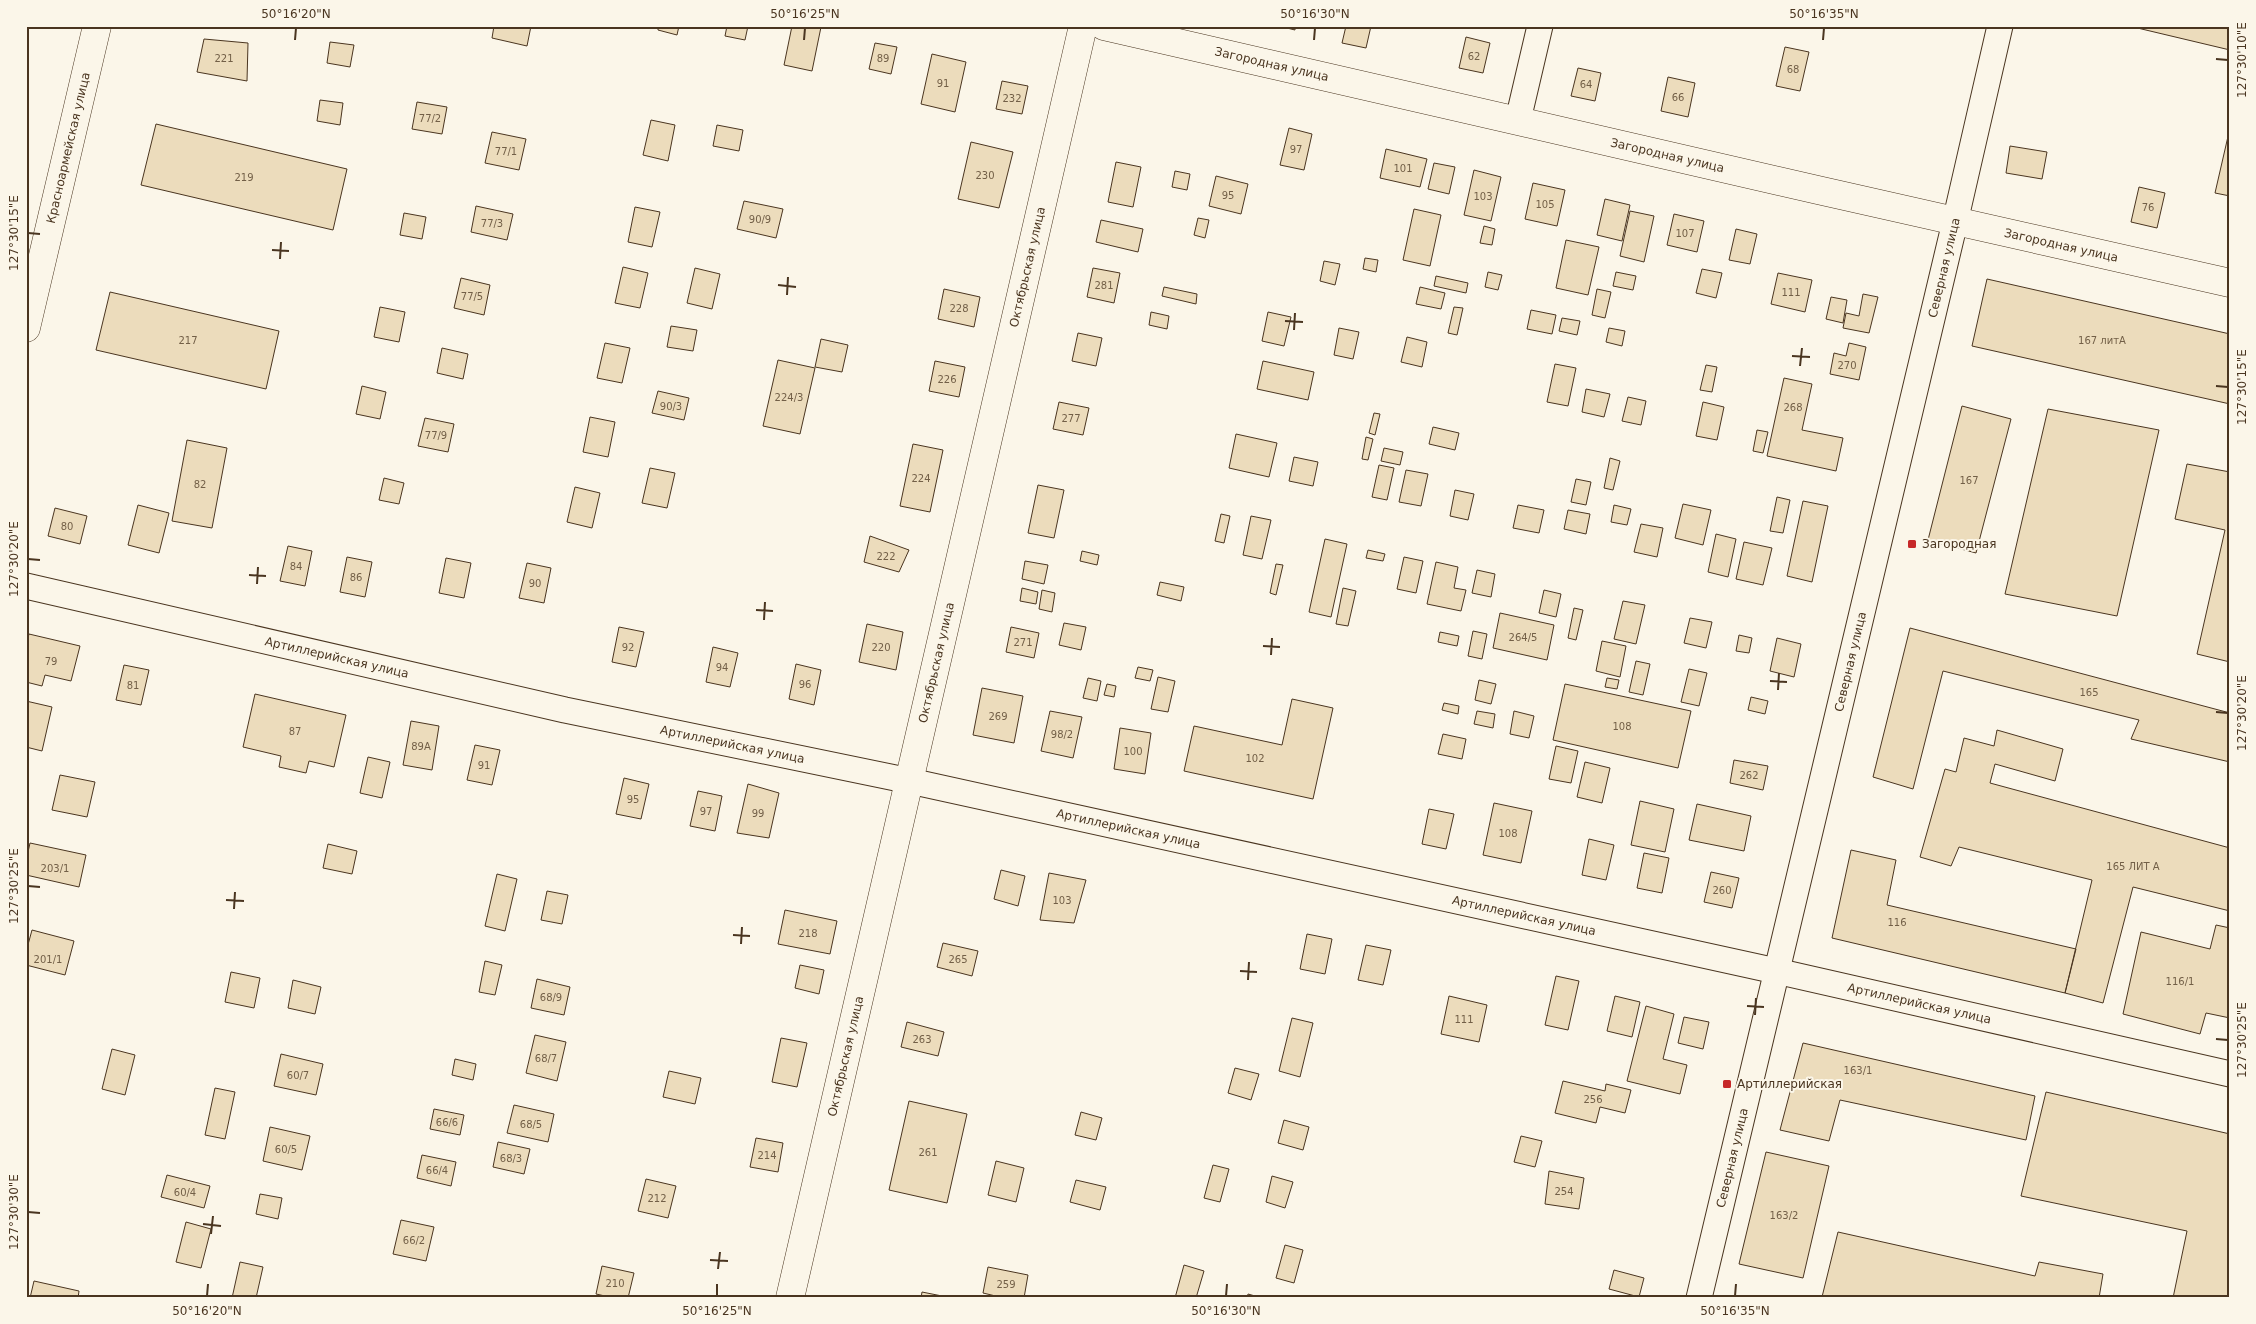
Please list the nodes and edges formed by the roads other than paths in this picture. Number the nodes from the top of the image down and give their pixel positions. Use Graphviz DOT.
graph roads {
  1 [pos="97,26"];
  2 [pos="1083,26"];
  3 [pos="1104,26"];
  4 [pos="1540,26"];
  5 [pos="2000,26"];
  6 [pos="1518,120"];
  7 [pos="1955,222"];
  8 [pos="2230,283"];
  9 [pos="26,328"];
  10 [pos="26,586"];
  11 [pos="910,781"];
  12 [pos="1776,971"];
  13 [pos="2230,1074"];
  14 [pos="790,1298"];
  15 [pos="1699,1298"];
  1 -- 9 [label="main road, Красноармейская улица"];
  2 -- 11 [label="main road, Октябрьская улица"];
  3 -- 6 [label="main road, Загородная улица"];
  4 -- 6 [label="street"];
  5 -- 7 [label="street, Северная улица"];
  6 -- 7 [label="main road, Загородная улица"];
  7 -- 8 [label="main road, Загородная улица"];
  7 -- 12 [label="street, Северная улица"];
  10 -- 11 [label="street, Артиллерийская улица"];
  11 -- 12 [label="street, Артиллерийская улица"];
  11 -- 14 [label="main road, Октябрьская улица"];
  12 -- 13 [label="street, Артиллерийская улица"];
  12 -- 15 [label="street, Северная улица"];
}
